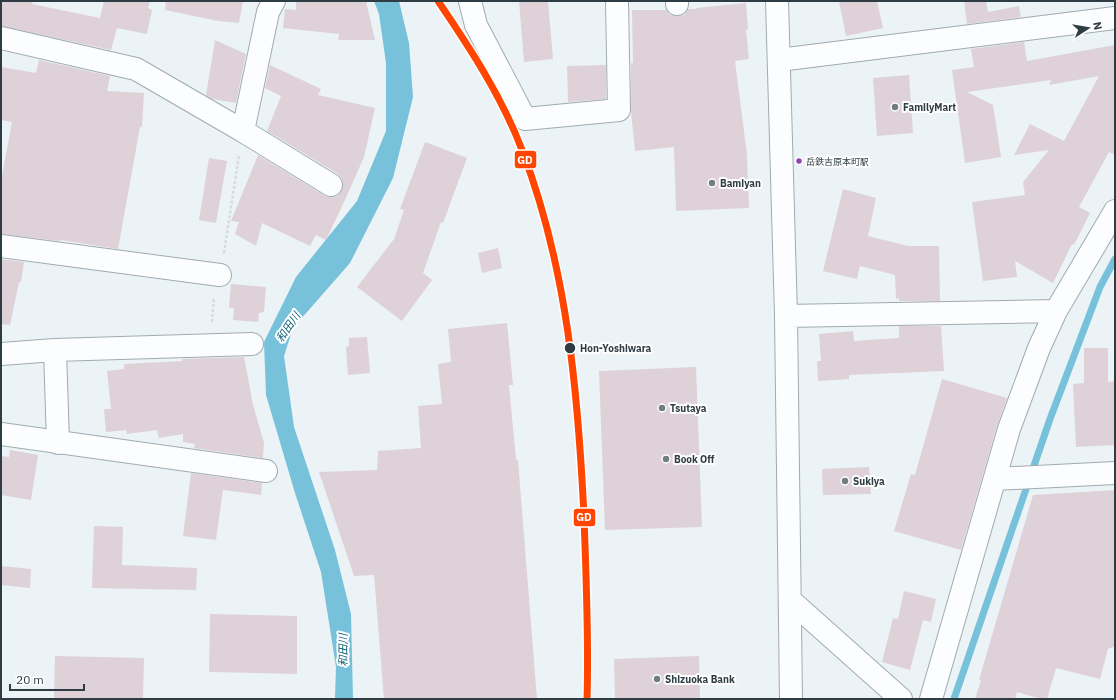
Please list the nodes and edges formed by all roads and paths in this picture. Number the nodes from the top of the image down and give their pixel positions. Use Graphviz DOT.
graph roads {
  1 [pos="274,1"];
  2 [pos="470,1"];
  3 [pos="617,1"];
  4 [pos="777,1"];
  5 [pos="1115,18"];
  6 [pos="1,38"];
  7 [pos="779,60"];
  8 [pos="243,131"];
  9 [pos="331,185"];
  10 [pos="1115,211"];
  11 [pos="1,246"];
  12 [pos="218,274"];
  13 [pos="1056,311"];
  14 [pos="786,316"];
  15 [pos="252,344"];
  16 [pos="209,346"];
  17 [pos="55,350"];
  18 [pos="1,354"];
  19 [pos="1,434"];
  20 [pos="58,443"];
  21 [pos="266,471"];
  22 [pos="1115,473"];
  23 [pos="995,479"];
  24 [pos="790,600"];
  25 [pos="791,699"];
  26 [pos="900,699"];
  27 [pos="931,699"];
  1 -- 8 [label="street"];
  2 -- 3 [label="street"];
  4 -- 7 [label="street"];
  5 -- 7 [label="street"];
  6 -- 8 [label="street"];
  7 -- 14 [label="street"];
  8 -- 9 [label="street"];
  8 -- 12 [label="path"];
  10 -- 13 [label="street"];
  11 -- 12 [label="street"];
  12 -- 16 [label="path"];
  13 -- 14 [label="street"];
  13 -- 23 [label="street"];
  14 -- 24 [label="street"];
  15 -- 16 [label="street"];
  16 -- 17 [label="street"];
  17 -- 18 [label="street"];
  17 -- 20 [label="street"];
  19 -- 20 [label="street"];
  20 -- 21 [label="street"];
  22 -- 23 [label="street"];
  23 -- 27 [label="street"];
  24 -- 25 [label="street"];
  24 -- 26 [label="street"];
}
